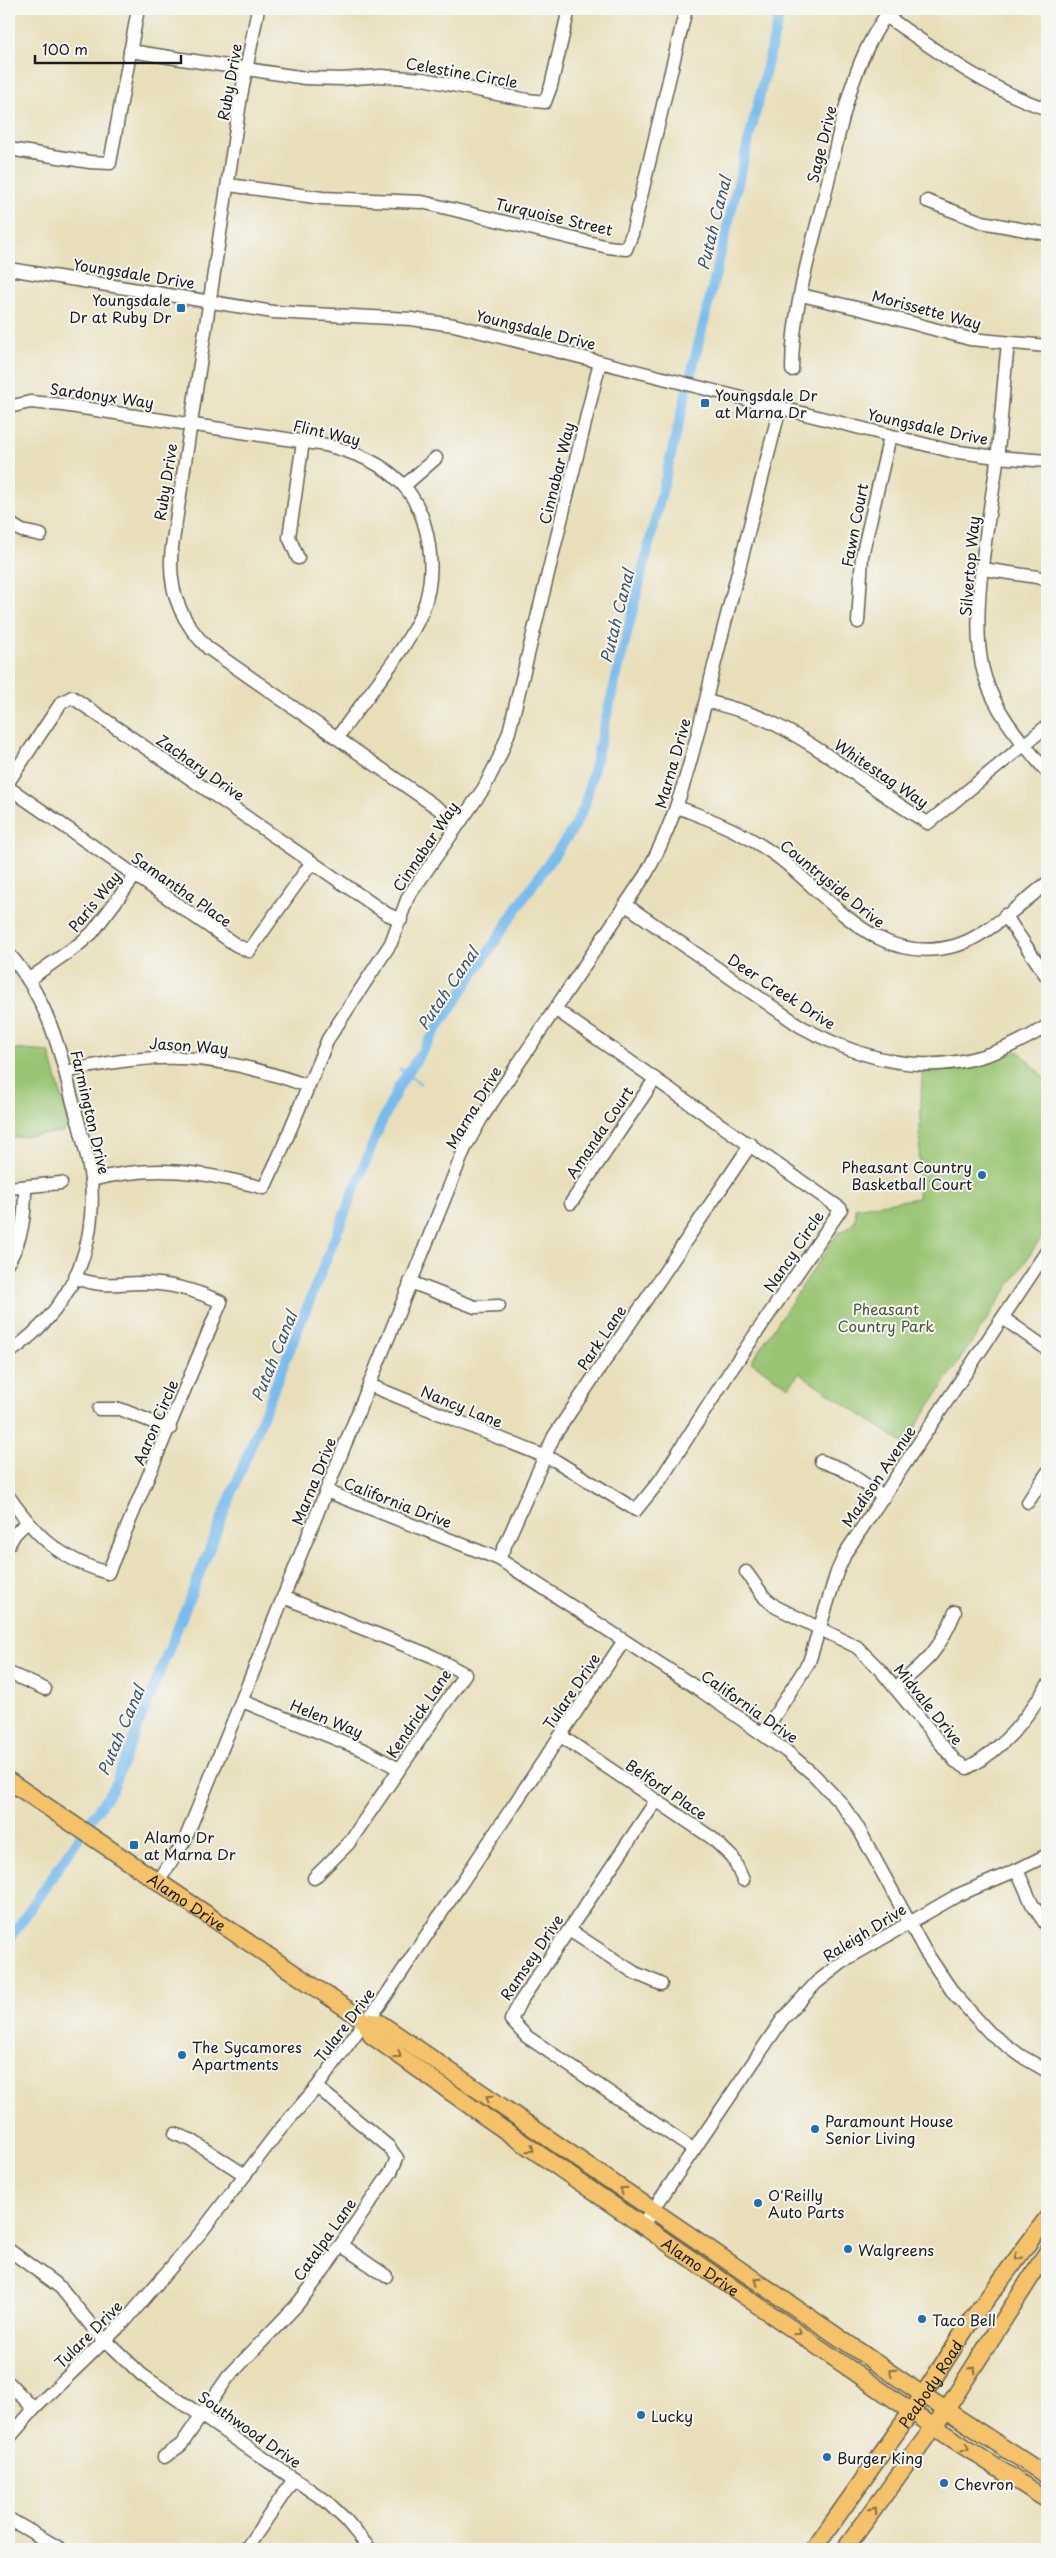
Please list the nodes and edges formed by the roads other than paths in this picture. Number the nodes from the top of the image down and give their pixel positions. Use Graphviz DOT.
graph roads {
  1 [pos="138,9"];
  2 [pos="258,9"];
  3 [pos="569,9"];
  4 [pos="686,9"];
  5 [pos="888,12"];
  6 [pos="130,51"];
  7 [pos="247,70"];
  8 [pos="1047,109"];
  9 [pos="9,149"];
  10 [pos="229,185"];
  11 [pos="928,201"];
  12 [pos="1047,234"];
  13 [pos="9,270"];
  14 [pos="801,295"];
  15 [pos="210,302"];
  16 [pos="1008,344"];
  17 [pos="1047,346"];
  18 [pos="600,362"];
  19 [pos="792,370"];
  20 [pos="9,408"];
  21 [pos="780,408"];
  22 [pos="190,424"];
  23 [pos="890,436"];
  24 [pos="302,442"];
  25 [pos="436,458"];
  26 [pos="997,458"];
  27 [pos="1047,461"];
  28 [pos="404,486"];
  29 [pos="9,523"];
  30 [pos="41,535"];
  31 [pos="298,558"];
  32 [pos="983,569"];
  33 [pos="1047,580"];
  34 [pos="858,622"];
  35 [pos="706,701"];
  36 [pos="1047,726"];
  37 [pos="337,738"];
  38 [pos="1023,744"];
  39 [pos="1047,772"];
  40 [pos="9,781"];
  41 [pos="9,788"];
  42 [pos="677,807"];
  43 [pos="459,823"];
  44 [pos="312,862"];
  45 [pos="135,876"];
  46 [pos="1047,883"];
  47 [pos="626,904"];
  48 [pos="1005,915"];
  49 [pos="401,920"];
  50 [pos="9,954"];
  51 [pos="1047,976"];
  52 [pos="28,980"];
  53 [pos="555,1009"];
  54 [pos="1047,1026"];
  55 [pos="66,1072"];
  56 [pos="655,1079"];
  57 [pos="308,1086"];
  58 [pos="751,1144"];
  59 [pos="91,1180"];
  60 [pos="61,1183"];
  61 [pos="25,1187"];
  62 [pos="9,1188"];
  63 [pos="571,1203"];
  64 [pos="1047,1251"];
  65 [pos="9,1261"];
  66 [pos="76,1278"];
  67 [pos="410,1282"];
  68 [pos="499,1306"];
  69 [pos="1003,1318"];
  70 [pos="1047,1349"];
  71 [pos="9,1353"];
  72 [pos="369,1386"];
  73 [pos="98,1409"];
  74 [pos="170,1429"];
  75 [pos="544,1456"];
  76 [pos="821,1461"];
  77 [pos="1047,1473"];
  78 [pos="326,1491"];
  79 [pos="9,1497"];
  80 [pos="884,1497"];
  81 [pos="1028,1502"];
  82 [pos="27,1522"];
  83 [pos="9,1544"];
  84 [pos="499,1559"];
  85 [pos="746,1572"];
  86 [pos="283,1597"];
  87 [pos="955,1612"];
  88 [pos="820,1629"];
  89 [pos="623,1642"];
  90 [pos="9,1673"];
  91 [pos="1047,1686"];
  92 [pos="895,1688"];
  93 [pos="45,1689"];
  94 [pos="242,1701"];
  95 [pos="763,1734"];
  96 [pos="560,1736"];
  97 [pos="399,1769"];
  98 [pos="9,1781"];
  99 [pos="656,1801"];
  100 [pos="1047,1855"];
  101 [pos="1017,1870"];
  102 [pos="314,1878"];
  103 [pos="743,1880"];
  104 [pos="158,1882"];
  105 [pos="910,1923"];
  106 [pos="1047,1926"];
  107 [pos="569,1930"];
  108 [pos="661,1984"];
  109 [pos="365,2021"];
  110 [pos="1047,2071"];
  111 [pos="317,2087"];
  112 [pos="176,2134"];
  113 [pos="694,2150"];
  114 [pos="245,2175"];
  115 [pos="653,2210"];
  116 [pos="1047,2218"];
  117 [pos="642,2226"];
  118 [pos="341,2245"];
  119 [pos="9,2250"];
  120 [pos="1046,2256"];
  121 [pos="386,2276"];
  122 [pos="106,2340"];
  123 [pos="9,2383"];
  124 [pos="923,2394"];
  125 [pos="34,2410"];
  126 [pos="911,2410"];
  127 [pos="946,2410"];
  128 [pos="202,2415"];
  129 [pos="934,2427"];
  130 [pos="9,2438"];
  131 [pos="164,2457"];
  132 [pos="1047,2476"];
  133 [pos="294,2479"];
  134 [pos="1047,2500"];
  135 [pos="9,2519"];
  136 [pos="61,2549"];
  137 [pos="246,2549"];
  138 [pos="370,2549"];
  139 [pos="814,2549"];
  140 [pos="846,2549"];
  1 -- 6 [label="street"];
  2 -- 7 [label="street, Ruby Drive"];
  3 -- 7 [label="street, Celestine Circle"];
  4 -- 10 [label="street, Turquoise Street"];
  5 -- 8 [label="street"];
  5 -- 14 [label="street, Sage Drive"];
  6 -- 7 [label="street"];
  6 -- 9 [label="street"];
  7 -- 10 [label="street, Ruby Drive"];
  10 -- 15 [label="street, Ruby Drive"];
  11 -- 12 [label="street"];
  13 -- 15 [label="street, Youngsdale Drive"];
  14 -- 16 [label="street, Morissette Way"];
  14 -- 19 [label="street, Sage Drive"];
  15 -- 18 [label="street, Youngsdale Drive"];
  15 -- 22 [label="street, Ruby Drive"];
  16 -- 17 [label="street, Morissette Way"];
  16 -- 26 [label="street, Silvertop Way"];
  18 -- 21 [label="street, Youngsdale Drive"];
  18 -- 43 [label="street, Cinnabar Way"];
  20 -- 22 [label="street, Sardonyx Way"];
  21 -- 23 [label="street, Youngsdale Drive"];
  21 -- 35 [label="street, Marna Drive"];
  22 -- 24 [label="street, Flint Way"];
  22 -- 37 [label="street, Ruby Drive"];
  23 -- 26 [label="street, Youngsdale Drive"];
  23 -- 34 [label="street, Fawn Court"];
  24 -- 28 [label="street, Flint Way"];
  24 -- 31 [label="street"];
  25 -- 28 [label="street"];
  26 -- 27 [label="street, Youngsdale Drive"];
  26 -- 32 [label="street, Silvertop Way"];
  28 -- 37 [label="street, Flint Way"];
  29 -- 30 [label="street"];
  32 -- 33 [label="street"];
  32 -- 38 [label="street, Silvertop Way"];
  35 -- 38 [label="street, Whitestag Way"];
  35 -- 42 [label="street, Marna Drive"];
  36 -- 38 [label="street"];
  37 -- 43 [label="street, Ruby Drive"];
  38 -- 39 [label="street, Silvertop Way"];
  40 -- 44 [label="street, Zachary Drive"];
  41 -- 45 [label="street, Samantha Place"];
  42 -- 47 [label="street, Marna Drive"];
  42 -- 48 [label="street, Countryside Drive"];
  43 -- 49 [label="street, Cinnabar Way"];
  44 -- 45 [label="street, Samantha Place"];
  44 -- 49 [label="street, Zachary Drive"];
  45 -- 52 [label="street, Paris Way"];
  46 -- 48 [label="street, Countryside Drive"];
  47 -- 53 [label="street, Marna Drive"];
  47 -- 54 [label="street, Deer Creek Drive"];
  48 -- 51 [label="street"];
  49 -- 57 [label="street, Cinnabar Way"];
  50 -- 52 [label="street, Farmington Drive"];
  52 -- 55 [label="street, Farmington Drive"];
  53 -- 56 [label="street, Nancy Circle"];
  53 -- 67 [label="street, Marna Drive"];
  55 -- 57 [label="street, Jason Way"];
  55 -- 59 [label="street, Farmington Drive"];
  56 -- 58 [label="street, Nancy Circle"];
  56 -- 63 [label="street, Amanda Court"];
  57 -- 59 [label="street, Cinnabar Way"];
  58 -- 75 [label="street, Park Lane"];
  58 -- 75 [label="street, Nancy Circle"];
  59 -- 66 [label="street, Farmington Drive"];
  60 -- 61 [label="street"];
  61 -- 62 [label="street"];
  61 -- 65 [label="street"];
  64 -- 69 [label="street, Madison Avenue"];
  66 -- 71 [label="street, Farmington Drive"];
  66 -- 74 [label="street, Aaron Circle"];
  67 -- 68 [label="street"];
  67 -- 72 [label="street, Marna Drive"];
  69 -- 70 [label="street"];
  69 -- 80 [label="street, Madison Avenue"];
  72 -- 75 [label="street, Nancy Lane"];
  72 -- 78 [label="street, Marna Drive"];
  73 -- 74 [label="street"];
  74 -- 82 [label="street, Aaron Circle"];
  75 -- 84 [label="street, Park Lane"];
  76 -- 80 [label="street"];
  77 -- 81 [label="street"];
  78 -- 84 [label="street, California Drive"];
  78 -- 86 [label="street, Marna Drive"];
  79 -- 82 [label="street, Aaron Circle"];
  80 -- 88 [label="street, Madison Avenue"];
  82 -- 83 [label="street"];
  84 -- 89 [label="street, California Drive"];
  85 -- 88 [label="street, Midvale Drive"];
  86 -- 94 [label="street, Marna Drive"];
  86 -- 97 [label="street, Kendrick Lane"];
  87 -- 92 [label="street"];
  88 -- 92 [label="street, Midvale Drive"];
  88 -- 95 [label="street, Madison Avenue"];
  89 -- 95 [label="street, California Drive"];
  89 -- 96 [label="street, Tulare Drive"];
  90 -- 93 [label="street"];
  91 -- 92 [label="street, Midvale Drive"];
  94 -- 97 [label="street, Helen Way"];
  94 -- 104 [label="street, Marna Drive"];
  95 -- 105 [label="street, California Drive"];
  96 -- 99 [label="street, Belford Place"];
  96 -- 109 [label="street, Tulare Drive"];
  97 -- 102 [label="street, Kendrick Lane"];
  98 -- 104 [label="main road, Alamo Drive"];
  99 -- 103 [label="street, Belford Place"];
  99 -- 107 [label="street, Ramsey Drive"];
  100 -- 101 [label="street, Raleigh Drive"];
  101 -- 105 [label="street, Raleigh Drive"];
  101 -- 106 [label="street"];
  104 -- 109 [label="main road, Alamo Drive"];
  105 -- 110 [label="street, California Drive"];
  105 -- 113 [label="street, Raleigh Drive"];
  107 -- 108 [label="street"];
  107 -- 113 [label="street, Ramsey Drive"];
  109 -- 111 [label="street, Tulare Drive"];
  115 -- 109 [label="main road, Alamo Drive, one-way"];
  109 -- 117 [label="main road, Alamo Drive, one-way"];
  111 -- 114 [label="street, Tulare Drive"];
  111 -- 118 [label="street, Catalpa Lane"];
  112 -- 114 [label="street"];
  113 -- 115 [label="street, Raleigh Drive"];
  114 -- 122 [label="street, Tulare Drive"];
  115 -- 117 [label="street, Raleigh Drive"];
  124 -- 115 [label="main road, Alamo Drive, one-way"];
  116 -- 124 [label="main road, Peabody Road, one-way"];
  117 -- 126 [label="main road, Alamo Drive, one-way"];
  118 -- 121 [label="street"];
  118 -- 128 [label="street, Catalpa Lane"];
  119 -- 122 [label="street, Southwood Drive"];
  127 -- 120 [label="main road, Peabody Road, one-way"];
  122 -- 125 [label="street, Tulare Drive"];
  122 -- 128 [label="street, Southwood Drive"];
  123 -- 125 [label="street"];
  124 -- 126 [label="main road, Peabody Road"];
  124 -- 127 [label="main road, Alamo Drive"];
  125 -- 130 [label="street, Tulare Drive"];
  126 -- 129 [label="main road, Alamo Drive"];
  126 -- 139 [label="main road, Peabody Road"];
  127 -- 129 [label="main road, Peabody Road"];
  127 -- 132 [label="main road, Alamo Drive"];
  128 -- 131 [label="street, Catalpa Lane"];
  128 -- 133 [label="street, Southwood Drive"];
  129 -- 134 [label="main road, Alamo Drive, one-way"];
  140 -- 129 [label="main road, Peabody Road, one-way"];
  133 -- 137 [label="street"];
  133 -- 138 [label="street, Southwood Drive"];
  135 -- 136 [label="street"];
}
